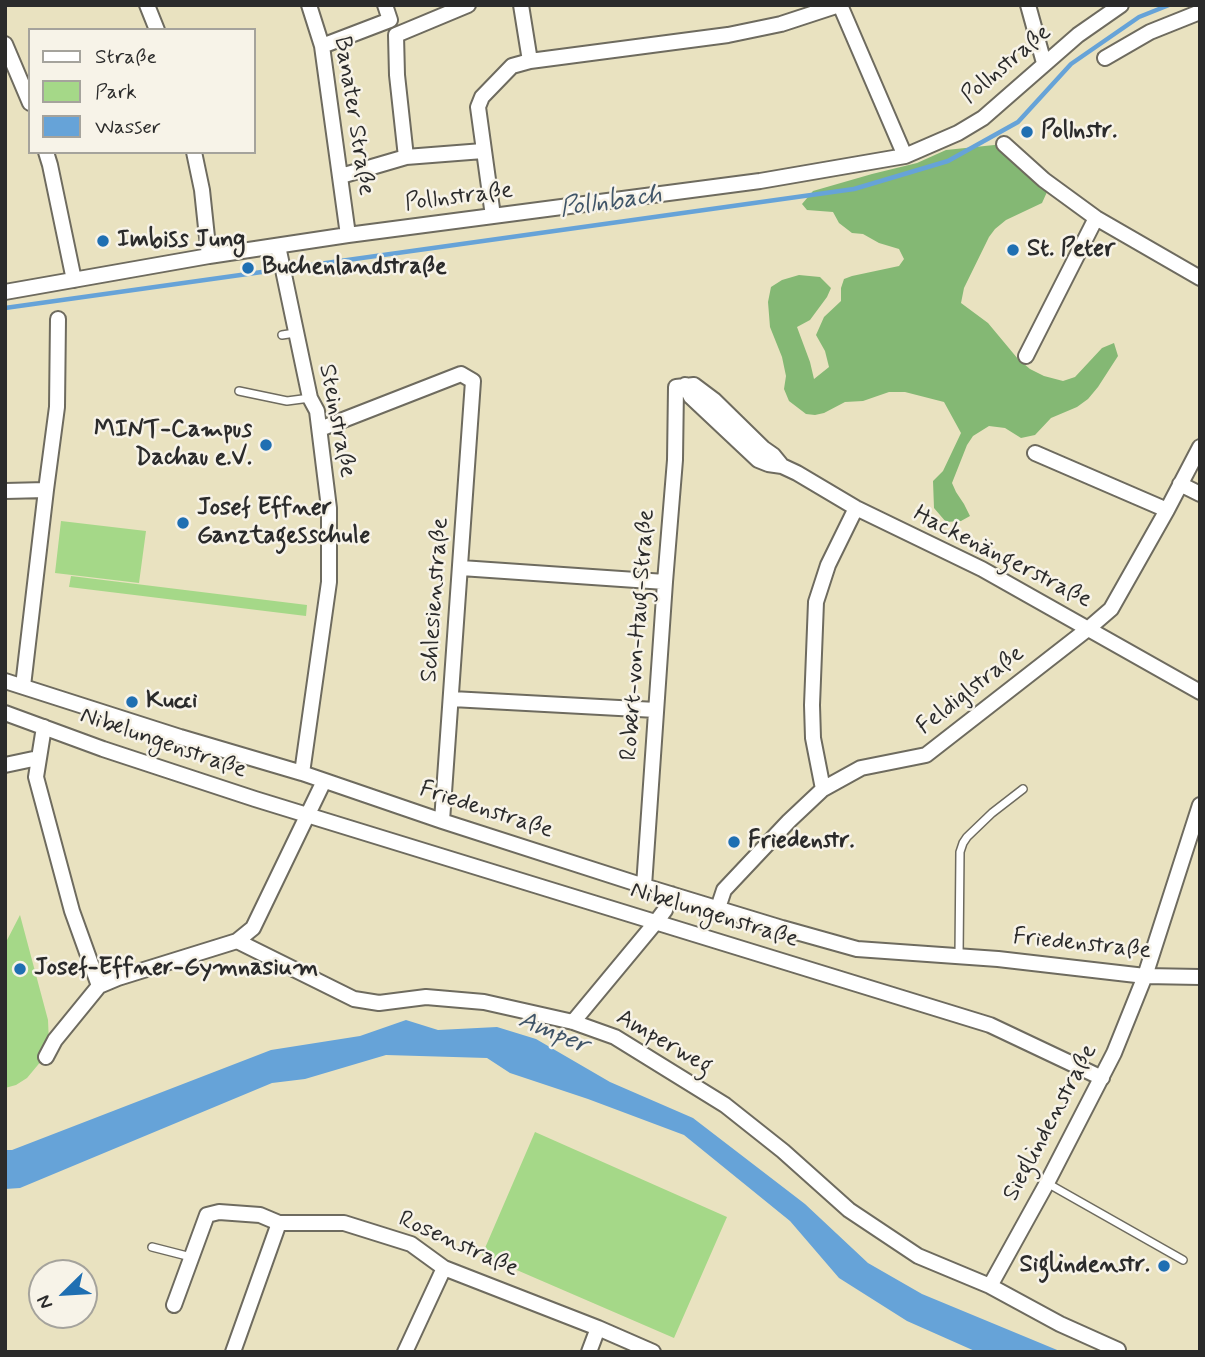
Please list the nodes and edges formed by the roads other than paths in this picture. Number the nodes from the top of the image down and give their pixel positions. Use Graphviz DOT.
graph roads {
  1 [pos="147,5"];
  2 [pos="309,5"];
  3 [pos="385,5"];
  4 [pos="468,5"];
  5 [pos="521,5"];
  6 [pos="839,5"];
  7 [pos="1028,5"];
  8 [pos="1113,8"];
  9 [pos="1200,12"];
  10 [pos="390,20"];
  11 [pos="156,28"];
  12 [pos="396,35"];
  13 [pos="5,44"];
  14 [pos="322,46"];
  15 [pos="1105,58"];
  16 [pos="530,61"];
  17 [pos="1044,63"];
  18 [pos="28,98"];
  19 [pos="1004,144"];
  20 [pos="483,150"];
  21 [pos="47,154"];
  22 [pos="194,154"];
  23 [pos="905,156"];
  24 [pos="406,157"];
  25 [pos="341,176"];
  26 [pos="494,216"];
  27 [pos="1096,218"];
  28 [pos="348,235"];
  29 [pos="279,252"];
  30 [pos="209,256"];
  31 [pos="1200,278"];
  32 [pos="74,280"];
  33 [pos="5,292"];
  34 [pos="58,319"];
  35 [pos="1026,356"];
  36 [pos="681,386"];
  37 [pos="239,390"];
  38 [pos="310,398"];
  39 [pos="320,429"];
  40 [pos="1200,447"];
  41 [pos="1035,453"];
  42 [pos="1180,484"];
  43 [pos="46,490"];
  44 [pos="5,491"];
  45 [pos="1200,494"];
  46 [pos="856,509"];
  47 [pos="1167,510"];
  48 [pos="461,568"];
  49 [pos="665,582"];
  50 [pos="1089,628"];
  51 [pos="5,681"];
  52 [pos="23,686"];
  53 [pos="1200,692"];
  54 [pos="452,699"];
  55 [pos="656,710"];
  56 [pos="5,713"];
  57 [pos="44,727"];
  58 [pos="38,758"];
  59 [pos="5,765"];
  60 [pos="302,773"];
  61 [pos="324,781"];
  62 [pos="823,789"];
  63 [pos="1023,789"];
  64 [pos="1200,805"];
  65 [pos="307,815"];
  66 [pos="443,821"];
  67 [pos="644,886"];
  68 [pos="670,894"];
  69 [pos="718,908"];
  70 [pos="656,922"];
  71 [pos="237,941"];
  72 [pos="958,956"];
  73 [pos="1145,976"];
  74 [pos="1200,977"];
  75 [pos="99,986"];
  76 [pos="573,1022"];
  77 [pos="46,1057"];
  78 [pos="1102,1078"];
  79 [pos="1047,1183"];
  80 [pos="279,1223"];
  81 [pos="152,1247"];
  82 [pos="192,1257"];
  83 [pos="1183,1260"];
  84 [pos="444,1268"];
  85 [pos="990,1286"];
  86 [pos="174,1305"];
  87 [pos="598,1328"];
  88 [pos="1118,1350"];
  89 [pos="233,1352"];
  90 [pos="405,1352"];
  91 [pos="589,1352"];
  92 [pos="653,1352"];
  1 -- 11 [label="street"];
  2 -- 14 [label="street, Banater Straße"];
  3 -- 10 [label="street"];
  4 -- 12 [label="street"];
  5 -- 16 [label="street"];
  6 -- 16 [label="street"];
  6 -- 23 [label="street"];
  7 -- 17 [label="street"];
  8 -- 17 [label="street, Pollnstraße"];
  9 -- 15 [label="street"];
  10 -- 12 [label="street"];
  10 -- 14 [label="street"];
  12 -- 24 [label="street"];
  13 -- 18 [label="street"];
  14 -- 25 [label="street, Banater Straße"];
  16 -- 20 [label="street"];
  17 -- 23 [label="street, Pollnstraße"];
  19 -- 27 [label="street"];
  20 -- 24 [label="street"];
  20 -- 26 [label="street"];
  21 -- 32 [label="street"];
  22 -- 30 [label="street"];
  23 -- 26 [label="street, Pollnstraße"];
  24 -- 25 [label="street"];
  25 -- 28 [label="street, Banater Straße"];
  26 -- 28 [label="street, Pollnstraße"];
  27 -- 31 [label="street"];
  27 -- 35 [label="street"];
  28 -- 29 [label="street, Pollnstraße"];
  29 -- 30 [label="street, Pollnstraße"];
  29 -- 38 [label="street, Steinstraße"];
  30 -- 32 [label="street, Pollnstraße"];
  32 -- 33 [label="street, Pollnstraße"];
  34 -- 43 [label="street"];
  36 -- 46 [label="street, Hackenängerstraße"];
  36 -- 49 [label="street, Robert-von-Haug-Straße"];
  37 -- 38 [label="lane"];
  38 -- 39 [label="street, Steinstraße"];
  39 -- 48 [label="street, Schlesienstraße"];
  39 -- 60 [label="street, Steinstraße"];
  40 -- 42 [label="street, Feldiglstraße"];
  41 -- 47 [label="street"];
  42 -- 45 [label="street"];
  42 -- 47 [label="street, Feldiglstraße"];
  43 -- 44 [label="street"];
  43 -- 52 [label="street"];
  46 -- 50 [label="street, Hackenängerstraße"];
  46 -- 62 [label="street"];
  47 -- 50 [label="street, Feldiglstraße"];
  48 -- 49 [label="street"];
  48 -- 54 [label="street, Schlesienstraße"];
  49 -- 55 [label="street, Robert-von-Haug-Straße"];
  50 -- 53 [label="street, Hackenängerstraße"];
  50 -- 62 [label="street, Feldiglstraße"];
  51 -- 52 [label="street, Friedenstraße"];
  52 -- 60 [label="street, Friedenstraße"];
  54 -- 55 [label="street"];
  54 -- 66 [label="street, Schlesienstraße"];
  55 -- 67 [label="street, Robert-von-Haug-Straße"];
  56 -- 57 [label="street, Nibelungenstraße"];
  57 -- 58 [label="street"];
  57 -- 65 [label="street, Nibelungenstraße"];
  58 -- 59 [label="street"];
  58 -- 75 [label="street"];
  60 -- 61 [label="street, Friedenstraße"];
  61 -- 65 [label="street"];
  61 -- 66 [label="street, Friedenstraße"];
  62 -- 69 [label="street, Feldiglstraße"];
  63 -- 72 [label="lane"];
  64 -- 73 [label="street, Sieglindenstraße"];
  65 -- 70 [label="street, Nibelungenstraße"];
  65 -- 71 [label="street"];
  66 -- 67 [label="street, Friedenstraße"];
  67 -- 68 [label="street, Friedenstraße"];
  68 -- 69 [label="street, Friedenstraße"];
  68 -- 70 [label="street"];
  69 -- 72 [label="street, Friedenstraße"];
  70 -- 76 [label="street"];
  70 -- 78 [label="street, Nibelungenstraße"];
  71 -- 75 [label="street"];
  71 -- 76 [label="street, Amperweg"];
  72 -- 73 [label="street, Friedenstraße"];
  73 -- 74 [label="street, Friedenstraße"];
  73 -- 78 [label="street, Sieglindenstraße"];
  75 -- 77 [label="street"];
  76 -- 85 [label="street, Amperweg"];
  78 -- 79 [label="street, Sieglindenstraße"];
  79 -- 83 [label="lane"];
  79 -- 85 [label="street, Sieglindenstraße"];
  80 -- 82 [label="street, Rosenstraße"];
  80 -- 84 [label="street, Rosenstraße"];
  80 -- 89 [label="street"];
  81 -- 82 [label="lane"];
  82 -- 86 [label="street, Rosenstraße"];
  84 -- 87 [label="street, Rosenstraße"];
  84 -- 90 [label="street"];
  85 -- 88 [label="street, Amperweg"];
  87 -- 91 [label="street"];
  87 -- 92 [label="street, Rosenstraße"];
}
